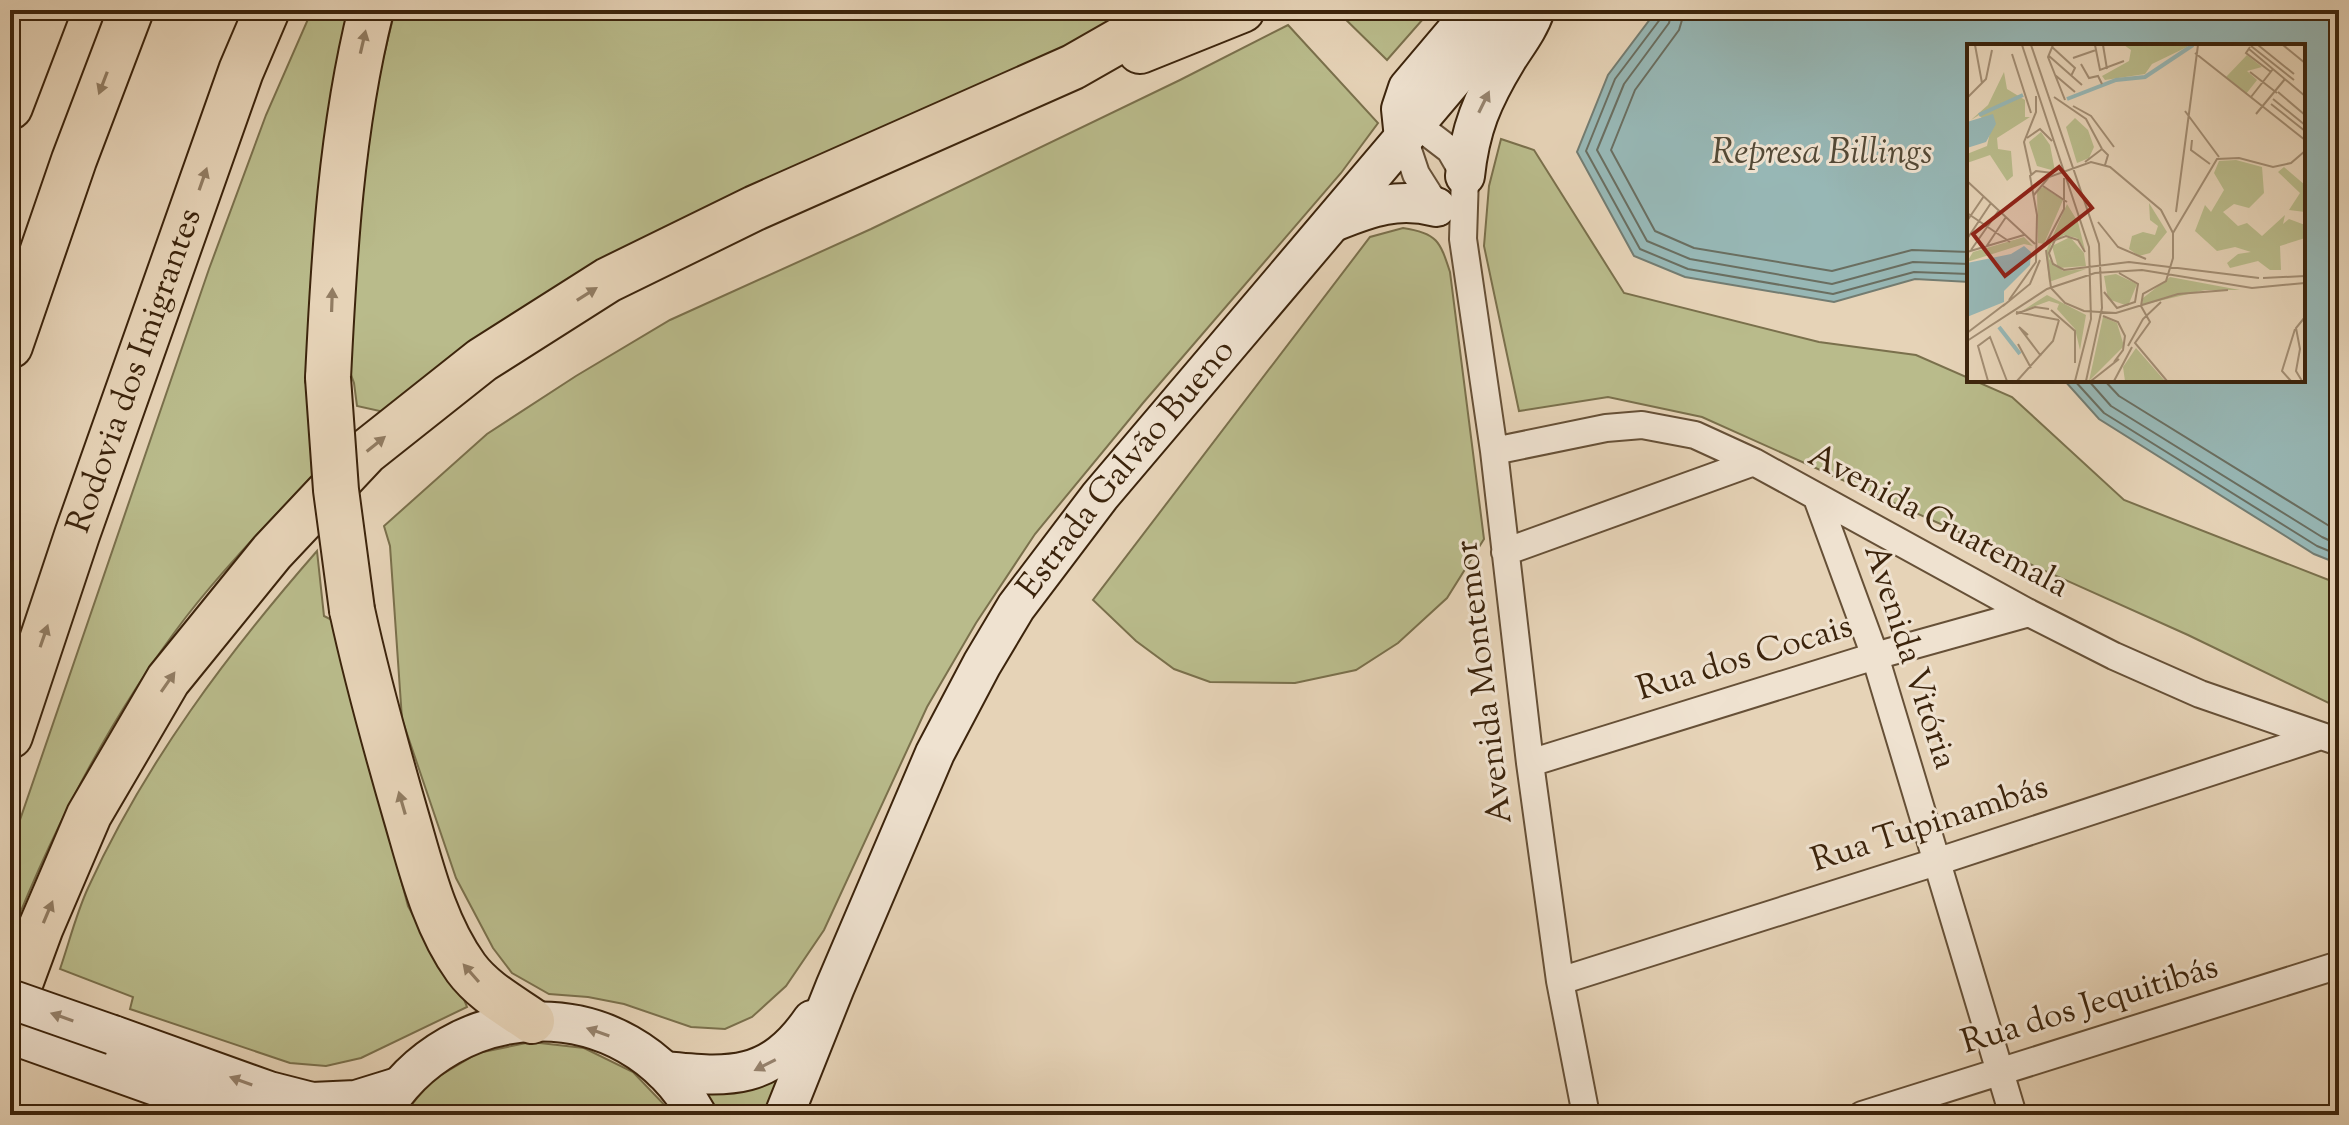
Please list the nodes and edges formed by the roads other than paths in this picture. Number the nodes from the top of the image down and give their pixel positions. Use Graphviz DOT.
graph roads {
  1 [pos="47,10"];
  2 [pos="131,10"];
  3 [pos="267,10"];
  4 [pos="371,10"];
  5 [pos="1173,10"];
  6 [pos="1242,10"];
  7 [pos="1474,10"];
  8 [pos="1512,10"];
  9 [pos="1535,10"];
  10 [pos="1073,67"];
  11 [pos="10,107"];
  12 [pos="1410,131"];
  13 [pos="1465,176"];
  14 [pos="1436,207"];
  15 [pos="1333,222"];
  16 [pos="1463,239"];
  17 [pos="10,346"];
  18 [pos="1494,451"];
  19 [pos="1754,462"];
  20 [pos="1817,498"];
  21 [pos="1505,552"];
  22 [pos="2029,613"];
  23 [pos="1875,656"];
  24 [pos="10,736"];
  25 [pos="2330,739"];
  26 [pos="1530,763"];
  27 [pos="1936,862"];
  28 [pos="2339,965"];
  29 [pos="1560,981"];
  30 [pos="835,987"];
  31 [pos="10,999"];
  32 [pos="10,1011"];
  33 [pos="532,1021"];
  34 [pos="10,1034"];
  35 [pos="109,1051"];
  36 [pos="664,1071"];
  37 [pos="1999,1073"];
  38 [pos="389,1101"];
  39 [pos="237,1115"];
  40 [pos="697,1115"];
  41 [pos="784,1115"];
  42 [pos="1586,1115"];
  43 [pos="1862,1115"];
  44 [pos="2013,1115"];
  1 -- 11 [label="highway"];
  2 -- 17 [label="highway, one-way"];
  24 -- 3 [label="highway, Rodovia dos Imigrantes, one-way"];
  33 -- 4 [label="highway, one-way, bridge"];
  5 -- 10 [label="highway"];
  6 -- 10 [label="highway"];
  7 -- 12 [label="main road"];
  8 -- 12 [label="main road, Estrada Galvão Bueno"];
  13 -- 9 [label="main road, one-way"];
  32 -- 10 [label="highway, one-way"];
  12 -- 13 [label="street"];
  12 -- 14 [label="street"];
  12 -- 15 [label="main road, Estrada Galvão Bueno"];
  13 -- 16 [label="street, Avenida Montemor"];
  14 -- 15 [label="main road"];
  14 -- 16 [label="street"];
  15 -- 30 [label="main road, Estrada Galvão Bueno"];
  16 -- 18 [label="street, Avenida Montemor"];
  18 -- 19 [label="street, Avenida Guatemala"];
  18 -- 21 [label="street, Avenida Montemor"];
  19 -- 20 [label="street, Avenida Guatemala"];
  19 -- 21 [label="street"];
  20 -- 22 [label="street, Avenida Guatemala"];
  20 -- 23 [label="street, Avenida Vitória"];
  21 -- 26 [label="street, Avenida Montemor"];
  22 -- 23 [label="street, Rua dos Cocais"];
  22 -- 25 [label="street, Avenida Guatemala"];
  23 -- 26 [label="street, Rua dos Cocais"];
  23 -- 27 [label="street, Avenida Vitória"];
  25 -- 27 [label="street, Rua Tupinambás"];
  26 -- 29 [label="street, Avenida Montemor"];
  27 -- 29 [label="street, Rua Tupinambás"];
  27 -- 37 [label="street, Avenida Vitória"];
  28 -- 37 [label="street, Rua dos Jequitibás"];
  29 -- 42 [label="street, Avenida Montemor"];
  30 -- 36 [label="main road, Estrada Galvão Bueno, one-way"];
  30 -- 41 [label="main road, Estrada Galvão Bueno"];
  35 -- 31 [label="main road, one-way, bridge"];
  36 -- 33 [label="main road, one-way"];
  33 -- 38 [label="main road"];
  34 -- 35 [label="main road"];
  38 -- 35 [label="main road, one-way"];
  35 -- 39 [label="main road"];
  36 -- 40 [label="main road"];
  37 -- 43 [label="street, Rua dos Jequitibás"];
  37 -- 44 [label="street, Avenida Vitória"];
}
